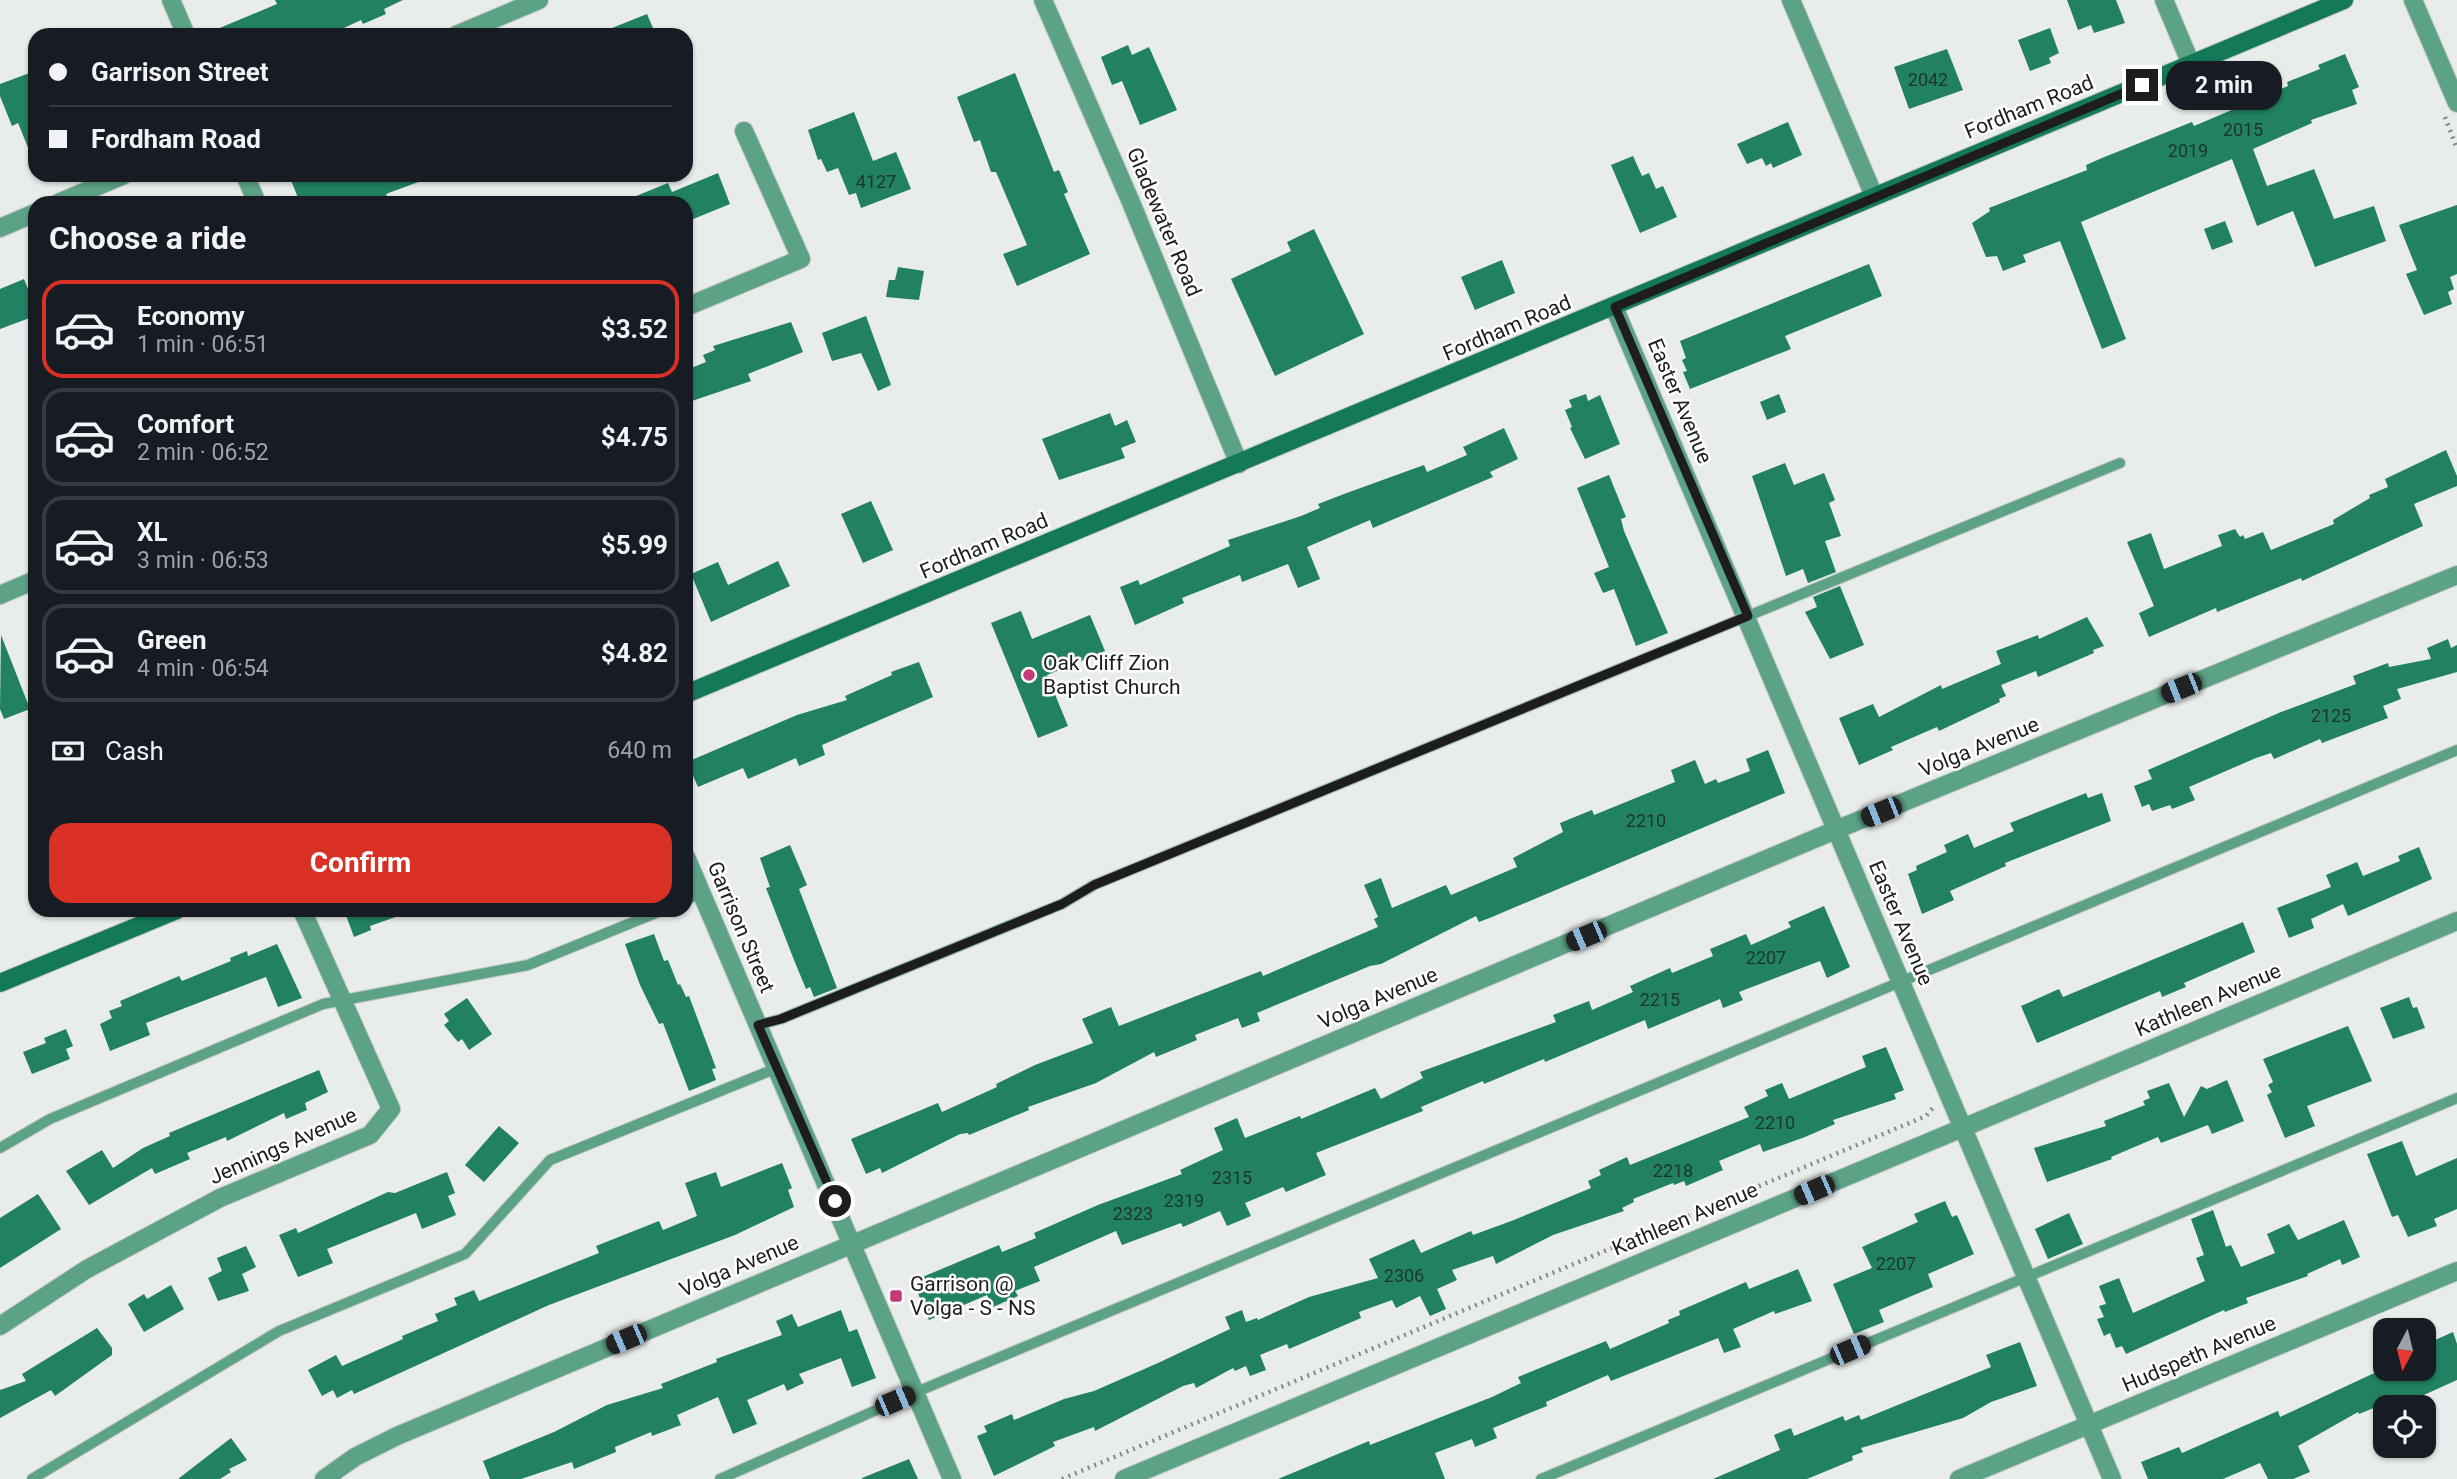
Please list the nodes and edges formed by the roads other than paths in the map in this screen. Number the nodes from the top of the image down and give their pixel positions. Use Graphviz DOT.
graph roads {
  1 [pos="172,0"];
  2 [pos="539,0"];
  3 [pos="1043,0"];
  4 [pos="1791,0"];
  5 [pos="2164,0"];
  6 [pos="2344,0"];
  7 [pos="2413,0"];
  8 [pos="183,28"];
  9 [pos="473,28"];
  10 [pos="2191,64"];
  11 [pos="2457,103"];
  12 [pos="744,131"];
  13 [pos="108,182"];
  14 [pos="1874,195"];
  15 [pos="74,196"];
  16 [pos="28,216"];
  17 [pos="0,228"];
  18 [pos="693,304"];
  19 [pos="1615,307"];
  20 [pos="2120,463"];
  21 [pos="1239,464"];
  22 [pos="2457,575"];
  23 [pos="28,583"];
  24 [pos="0,595"];
  25 [pos="1748,616"];
  26 [pos="693,691"];
  27 [pos="2457,750"];
  28 [pos="1838,829"];
  29 [pos="694,896"];
  30 [pos="160,917"];
  31 [pos="305,917"];
  32 [pos="646,917"];
  33 [pos="2457,921"];
  34 [pos="1900,982"];
  35 [pos="0,983"];
  36 [pos="342,999"];
  37 [pos="758,1025"];
  38 [pos="777,1068"];
  39 [pos="2457,1098"];
  40 [pos="1962,1128"];
  41 [pos="0,1148"];
  42 [pos="853,1243"];
  43 [pos="2457,1271"];
  44 [pos="2027,1275"];
  45 [pos="0,1326"];
  46 [pos="916,1392"];
  47 [pos="2088,1425"];
  48 [pos="32,1479"];
  49 [pos="324,1479"];
  50 [pos="720,1479"];
  51 [pos="952,1479"];
  52 [pos="1124,1479"];
  53 [pos="1541,1479"];
  54 [pos="1959,1479"];
  55 [pos="2112,1479"];
  1 -- 8 [label="street"];
  2 -- 9 [label="street"];
  3 -- 21 [label="street, Gladewater Road"];
  4 -- 14 [label="street"];
  5 -- 10 [label="street"];
  6 -- 10 [label="street, Fordham Road"];
  7 -- 11 [label="street"];
  10 -- 14 [label="street, Fordham Road"];
  12 -- 18 [label="street"];
  13 -- 15 [label="street"];
  14 -- 19 [label="street, Fordham Road"];
  16 -- 17 [label="street"];
  19 -- 21 [label="street, Fordham Road"];
  19 -- 25 [label="street, Easter Avenue"];
  20 -- 25 [label="lane"];
  21 -- 26 [label="street, Fordham Road"];
  22 -- 28 [label="street, Volga Avenue"];
  23 -- 24 [label="street"];
  25 -- 28 [label="street, Easter Avenue"];
  25 -- 37 [label="lane"];
  27 -- 34 [label="lane"];
  28 -- 34 [label="street, Easter Avenue"];
  28 -- 42 [label="street, Volga Avenue"];
  29 -- 37 [label="street, Garrison Street"];
  30 -- 35 [label="street"];
  31 -- 36 [label="street, Jennings Avenue"];
  32 -- 36 [label="lane"];
  33 -- 40 [label="street, Kathleen Avenue"];
  34 -- 40 [label="street, Easter Avenue"];
  34 -- 46 [label="lane"];
  36 -- 41 [label="lane"];
  36 -- 45 [label="street, Jennings Avenue"];
  37 -- 38 [label="street, Garrison Street"];
  38 -- 42 [label="street, Garrison Street"];
  38 -- 48 [label="lane"];
  39 -- 44 [label="lane"];
  40 -- 44 [label="street, Easter Avenue"];
  40 -- 52 [label="street, Kathleen Avenue"];
  42 -- 46 [label="street, Garrison Street"];
  42 -- 49 [label="street, Volga Avenue"];
  43 -- 47 [label="street, Hudspeth Avenue"];
  44 -- 47 [label="street, Easter Avenue"];
  44 -- 53 [label="lane"];
  46 -- 50 [label="lane"];
  46 -- 51 [label="street, Garrison Street"];
  47 -- 54 [label="street, Hudspeth Avenue"];
  47 -- 55 [label="street, Easter Avenue"];
}
